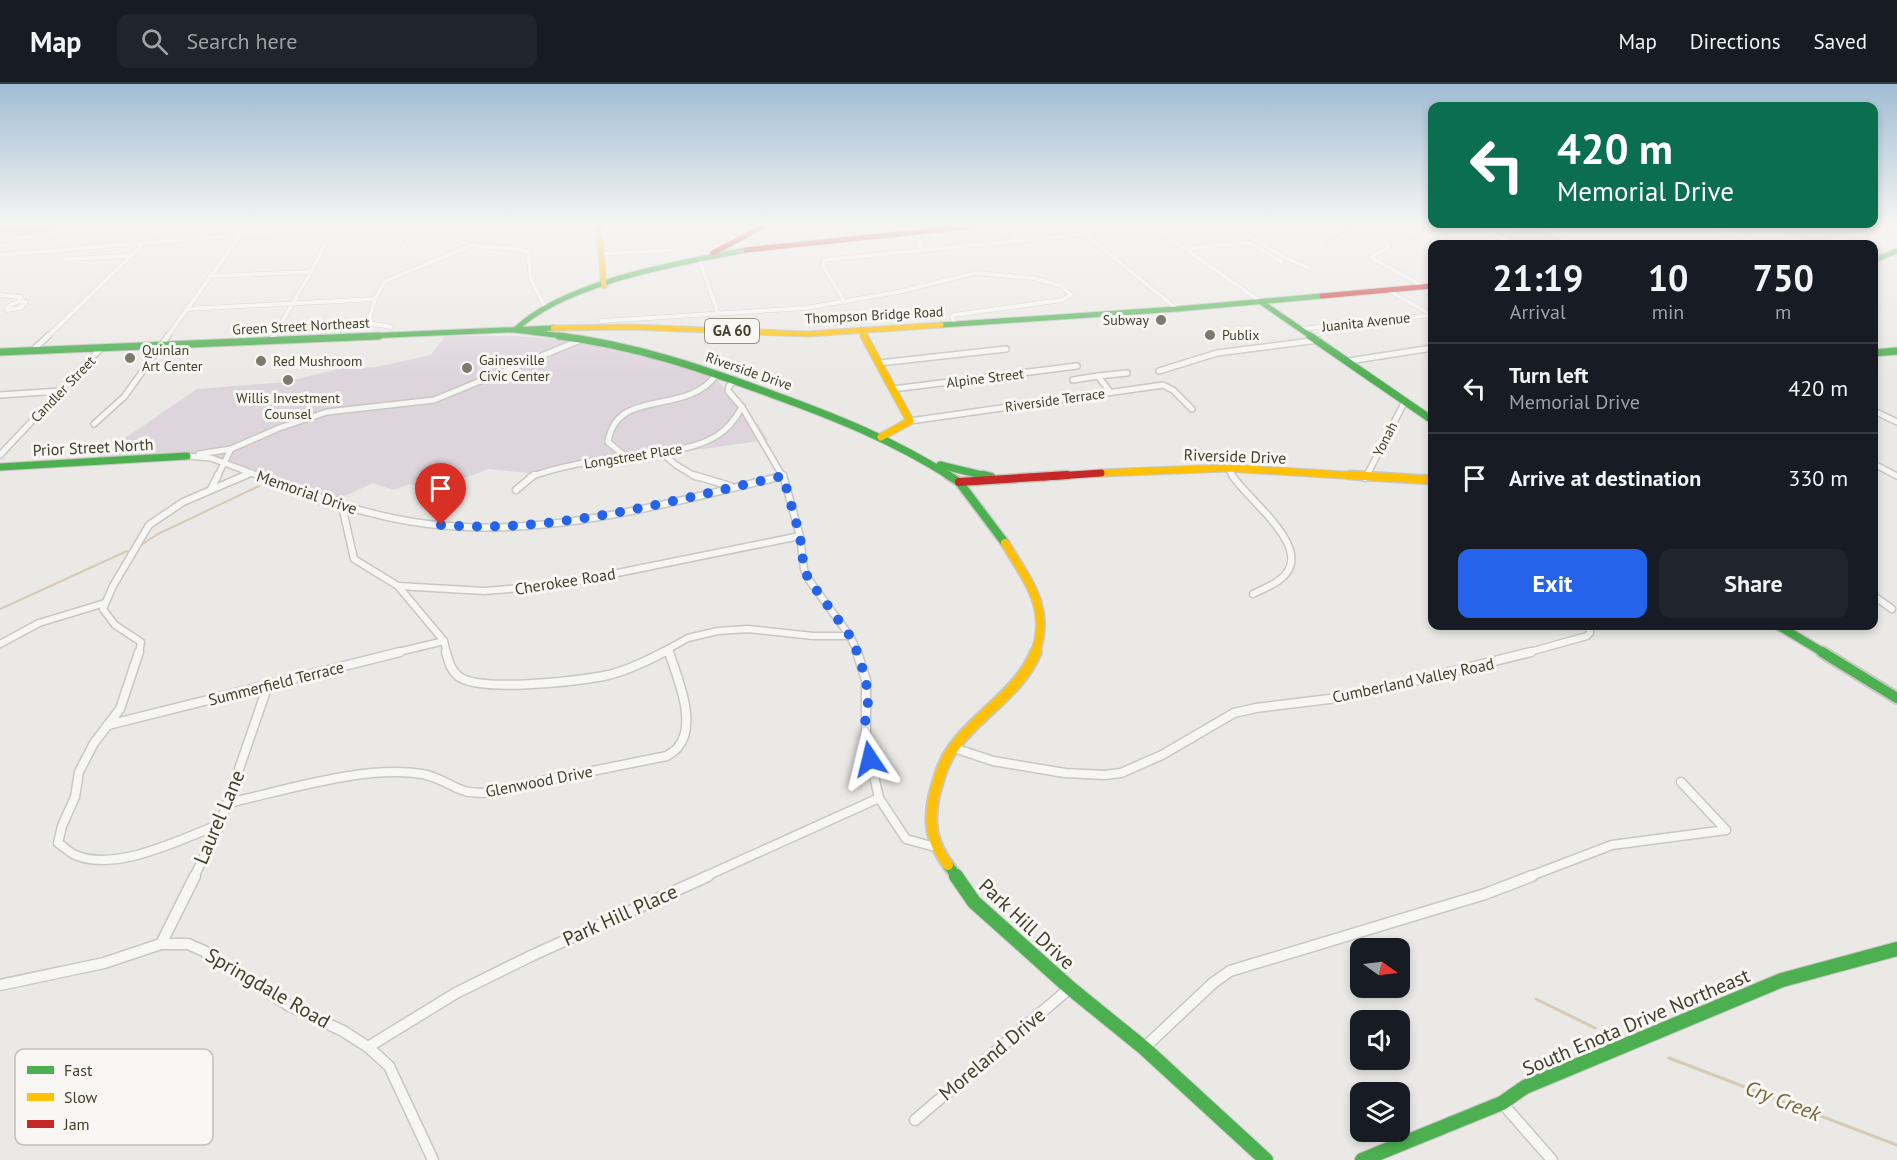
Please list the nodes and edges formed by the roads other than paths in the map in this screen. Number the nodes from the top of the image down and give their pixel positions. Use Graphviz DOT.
graph roads {
  1 [pos="109,276"];
  2 [pos="210,276"];
  3 [pos="308,276"];
  4 [pos="391,276"];
  5 [pos="531,276"];
  6 [pos="603,276"];
  7 [pos="638,276"];
  8 [pos="705,276"];
  9 [pos="829,276"];
  10 [pos="962,276"];
  11 [pos="1012,276"];
  12 [pos="1136,276"];
  13 [pos="1225,276"];
  14 [pos="1408,276"];
  15 [pos="604,286"];
  16 [pos="1428,287"];
  17 [pos="1389,291"];
  18 [pos="0,295"];
  19 [pos="375,299"];
  20 [pos="19,301"];
  21 [pos="292,302"];
  22 [pos="845,302"];
  23 [pos="1261,302"];
  24 [pos="545,307"];
  25 [pos="187,309"];
  26 [pos="1177,309"];
  27 [pos="1428,313"];
  28 [pos="718,314"];
  29 [pos="1428,315"];
  30 [pos="602,324"];
  31 [pos="955,324"];
  32 [pos="391,327"];
  33 [pos="1301,329"];
  34 [pos="515,330"];
  35 [pos="861,330"];
  36 [pos="583,339"];
  37 [pos="1318,340"];
  38 [pos="271,341"];
  39 [pos="159,346"];
  40 [pos="100,349"];
  41 [pos="1006,349"];
  42 [pos="1428,349"];
  43 [pos="32,351"];
  44 [pos="1897,351"];
  45 [pos="0,352"];
  46 [pos="1878,353"];
  47 [pos="1348,361"];
  48 [pos="879,363"];
  49 [pos="1077,366"];
  50 [pos="1159,371"];
  51 [pos="1127,373"];
  52 [pos="1098,376"];
  53 [pos="715,378"];
  54 [pos="735,380"];
  55 [pos="1073,380"];
  56 [pos="893,389"];
  57 [pos="60,392"];
  58 [pos="1110,392"];
  59 [pos="0,395"];
  60 [pos="1405,401"];
  61 [pos="742,407"];
  62 [pos="1192,409"];
  63 [pos="1878,413"];
  64 [pos="1428,417"];
  65 [pos="910,421"];
  66 [pos="1897,422"];
  67 [pos="94,424"];
  68 [pos="881,437"];
  69 [pos="231,449"];
  70 [pos="662,453"];
  71 [pos="0,455"];
  72 [pos="187,456"];
  73 [pos="624,456"];
  74 [pos="925,460"];
  75 [pos="222,463"];
  76 [pos="0,467"];
  77 [pos="1878,467"];
  78 [pos="1228,468"];
  79 [pos="252,473"];
  80 [pos="783,476"];
  81 [pos="1897,476"];
  82 [pos="1365,478"];
  83 [pos="990,479"];
  84 [pos="1428,480"];
  85 [pos="959,482"];
  86 [pos="735,486"];
  87 [pos="211,489"];
  88 [pos="516,490"];
  89 [pos="969,493"];
  90 [pos="342,506"];
  91 [pos="800,536"];
  92 [pos="398,586"];
  93 [pos="1253,594"];
  94 [pos="1878,598"];
  95 [pos="105,603"];
  96 [pos="1892,609"];
  97 [pos="1590,630"];
  98 [pos="1786,630"];
  99 [pos="850,636"];
  100 [pos="444,641"];
  101 [pos="0,644"];
  102 [pos="668,649"];
  103 [pos="268,686"];
  104 [pos="1897,698"];
  105 [pos="108,726"];
  106 [pos="954,748"];
  107 [pos="1681,782"];
  108 [pos="879,798"];
  109 [pos="228,803"];
  110 [pos="220,824"];
  111 [pos="935,847"];
  112 [pos="161,944"];
  113 [pos="1897,949"];
  114 [pos="0,985"];
  115 [pos="1070,988"];
  116 [pos="368,1047"];
  117 [pos="1144,1047"];
  118 [pos="1502,1103"];
  119 [pos="915,1120"];
  120 [pos="434,1160"];
  121 [pos="1266,1160"];
  122 [pos="1362,1160"];
  123 [pos="1552,1160"];
  1 -- 43 [label="street"];
  2 -- 25 [label="street"];
  3 -- 21 [label="street"];
  4 -- 19 [label="street"];
  5 -- 24 [label="street"];
  6 -- 15 [label="main road"];
  7 -- 15 [label="main road"];
  8 -- 28 [label="street"];
  9 -- 22 [label="street"];
  10 -- 22 [label="street"];
  11 -- 31 [label="street"];
  12 -- 26 [label="street"];
  13 -- 23 [label="street"];
  14 -- 16 [label="street"];
  15 -- 24 [label="main road"];
  16 -- 17 [label="main road, Thompson Bridge Road / GA 60"];
  17 -- 23 [label="main road, Thompson Bridge Road / GA 60"];
  17 -- 27 [label="street"];
  18 -- 20 [label="street"];
  19 -- 21 [label="street"];
  19 -- 32 [label="street"];
  21 -- 25 [label="street"];
  21 -- 38 [label="street"];
  22 -- 28 [label="street"];
  23 -- 26 [label="main road, Thompson Bridge Road / GA 60"];
  23 -- 33 [label="main road"];
  24 -- 34 [label="main road"];
  25 -- 39 [label="street"];
  26 -- 31 [label="main road, Thompson Bridge Road / GA 60"];
  28 -- 30 [label="street"];
  29 -- 33 [label="street, Juanita Avenue"];
  30 -- 34 [label="main road, Green Street Northeast / GA 60"];
  30 -- 35 [label="main road, Thompson Bridge Road / GA 60"];
  31 -- 35 [label="main road, Thompson Bridge Road / GA 60"];
  33 -- 37 [label="main road"];
  34 -- 36 [label="main road, Riverside Drive"];
  34 -- 38 [label="main road, Green Street Northeast"];
  35 -- 48 [label="main road"];
  36 -- 53 [label="main road, Riverside Drive"];
  36 -- 69 [label="street"];
  37 -- 47 [label="main road"];
  37 -- 50 [label="street"];
  38 -- 39 [label="main road, Green Street Northeast"];
  39 -- 40 [label="main road, Green Street Northeast"];
  39 -- 67 [label="street"];
  40 -- 43 [label="main road, Green Street Northeast"];
  40 -- 57 [label="street, Candler Street"];
  41 -- 48 [label="street"];
  42 -- 47 [label="street"];
  43 -- 45 [label="main road, Green Street Northeast"];
  44 -- 46 [label="main road"];
  47 -- 60 [label="main road"];
  48 -- 56 [label="main road"];
  49 -- 56 [label="street, Alpine Street"];
  51 -- 52 [label="street"];
  52 -- 55 [label="street"];
  52 -- 58 [label="street"];
  53 -- 54 [label="main road, Riverside Drive"];
  53 -- 73 [label="street"];
  54 -- 61 [label="street"];
  54 -- 68 [label="main road, Riverside Drive"];
  56 -- 65 [label="main road"];
  57 -- 59 [label="street"];
  57 -- 71 [label="street, Candler Street"];
  58 -- 62 [label="street, Riverside Terrace"];
  58 -- 65 [label="street, Riverside Terrace"];
  60 -- 64 [label="main road"];
  60 -- 82 [label="street, Yonah"];
  61 -- 70 [label="street, Longstreet Place"];
  61 -- 80 [label="street"];
  63 -- 66 [label="street"];
  65 -- 68 [label="main road"];
  68 -- 74 [label="main road, Riverside Drive"];
  69 -- 72 [label="street"];
  69 -- 75 [label="street"];
  70 -- 73 [label="street, Longstreet Place"];
  70 -- 86 [label="street"];
  72 -- 75 [label="street, Memorial Drive"];
  72 -- 76 [label="main road, Prior Street North"];
  73 -- 88 [label="street, Longstreet Place"];
  74 -- 83 [label="main road"];
  74 -- 85 [label="main road, Riverside Drive"];
  75 -- 79 [label="street, Memorial Drive"];
  75 -- 87 [label="street"];
  77 -- 81 [label="street"];
  78 -- 82 [label="main road, Riverside Drive"];
  78 -- 83 [label="main road, Riverside Drive"];
  78 -- 93 [label="street"];
  79 -- 87 [label="street"];
  79 -- 90 [label="street, Memorial Drive"];
  80 -- 86 [label="street, Memorial Drive"];
  80 -- 91 [label="street"];
  82 -- 84 [label="main road, Riverside Drive"];
  83 -- 85 [label="main road, Riverside Drive"];
  83 -- 89 [label="main road"];
  85 -- 89 [label="main road"];
  86 -- 90 [label="street, Memorial Drive"];
  87 -- 95 [label="street"];
  89 -- 106 [label="main road"];
  90 -- 92 [label="street, Cherokee Road"];
  91 -- 92 [label="street, Cherokee Road"];
  91 -- 99 [label="street"];
  92 -- 100 [label="street"];
  94 -- 96 [label="street"];
  95 -- 101 [label="street"];
  95 -- 105 [label="street"];
  97 -- 106 [label="street, Cumberland Valley Road"];
  98 -- 104 [label="main road"];
  99 -- 102 [label="street"];
  99 -- 108 [label="street"];
  100 -- 102 [label="street"];
  100 -- 103 [label="street, Summerfield Terrace"];
  102 -- 109 [label="street, Glenwood Drive"];
  103 -- 105 [label="street, Summerfield Terrace"];
  103 -- 109 [label="street, Laurel Lane"];
  105 -- 110 [label="street"];
  106 -- 111 [label="main road"];
  107 -- 117 [label="street"];
  108 -- 111 [label="street"];
  108 -- 116 [label="street, Park Hill Place"];
  109 -- 110 [label="street, Laurel Lane"];
  110 -- 112 [label="street, Laurel Lane"];
  111 -- 115 [label="main road, Park Hill Drive"];
  112 -- 114 [label="street, Springdale Road"];
  112 -- 116 [label="street, Springdale Road"];
  113 -- 118 [label="main road, South Enota Drive Northeast"];
  115 -- 117 [label="main road, Park Hill Drive"];
  115 -- 119 [label="street, Moreland Drive"];
  116 -- 120 [label="street, Springdale Road"];
  117 -- 121 [label="main road, Park Hill Drive"];
  118 -- 122 [label="main road, South Enota Drive Northeast"];
  118 -- 123 [label="street"];
}
